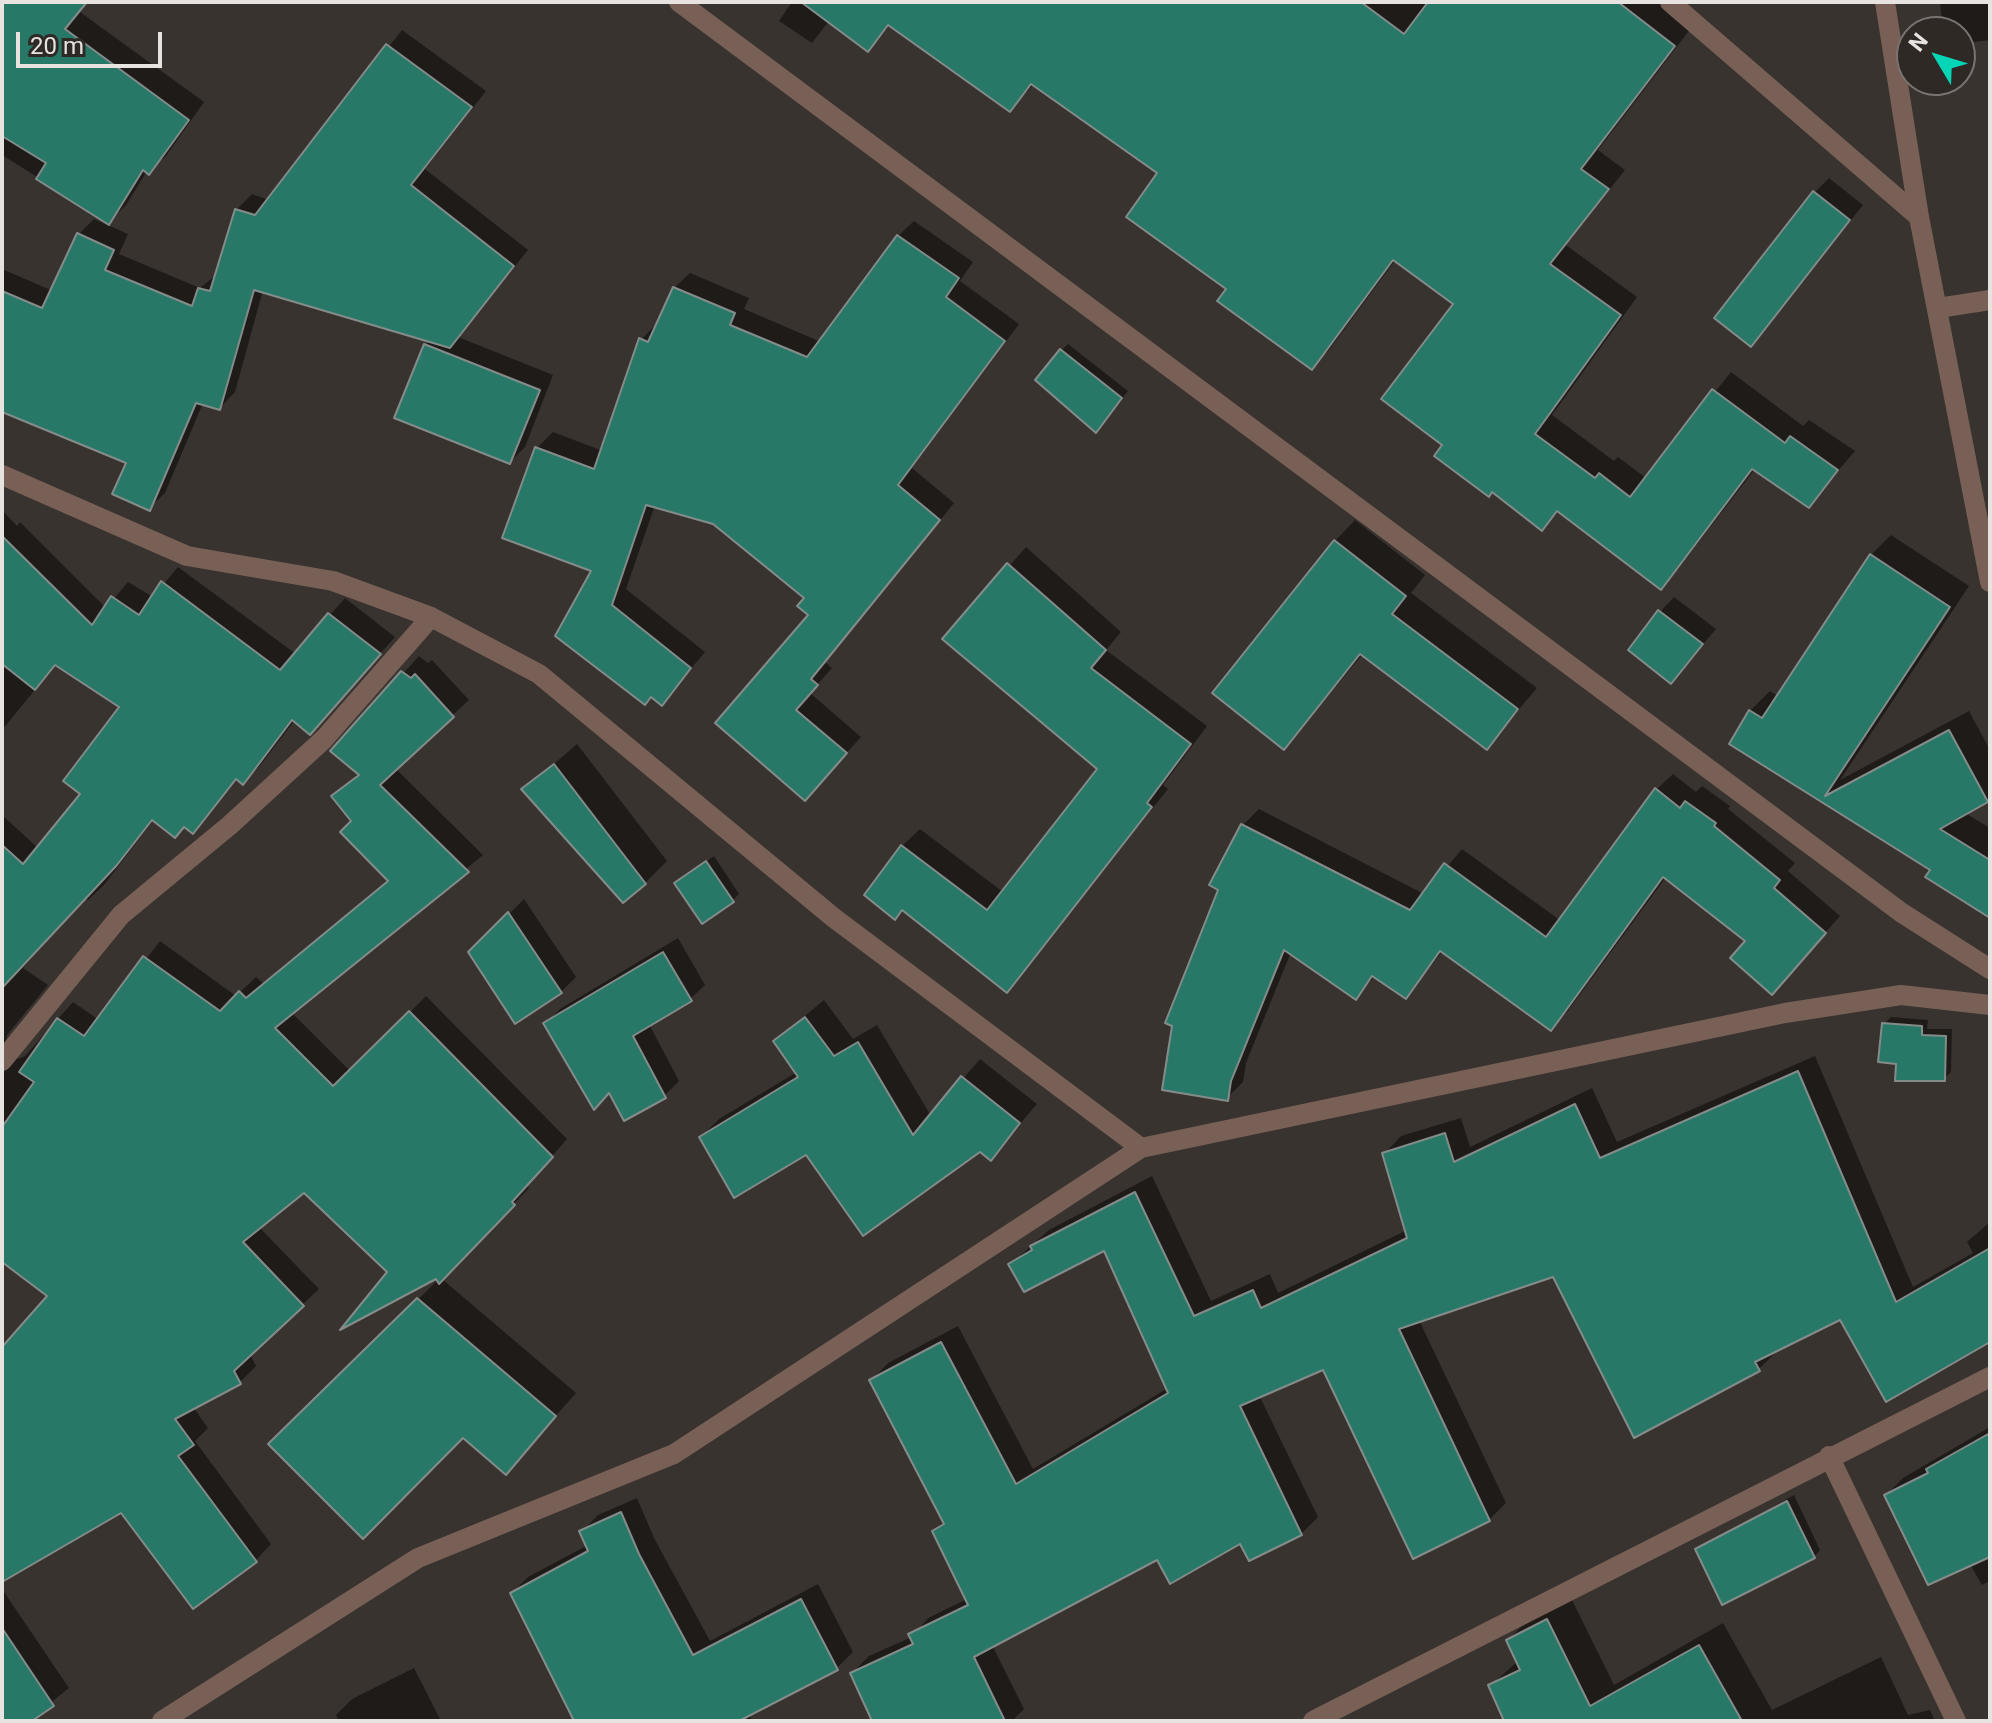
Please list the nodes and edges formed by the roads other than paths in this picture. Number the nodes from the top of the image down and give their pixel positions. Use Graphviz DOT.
graph roads {
  1 [pos="679,2"];
  2 [pos="1670,2"];
  3 [pos="1885,2"];
  4 [pos="1919,217"];
  5 [pos="1990,300"];
  6 [pos="1938,308"];
  7 [pos="2,475"];
  8 [pos="1990,582"];
  9 [pos="431,617"];
  10 [pos="1990,969"];
  11 [pos="1990,1005"];
  12 [pos="2,1061"];
  13 [pos="1141,1148"];
  14 [pos="1990,1377"];
  15 [pos="1829,1456"];
  16 [pos="162,1721"];
  17 [pos="1313,1721"];
  18 [pos="1956,1721"];
  1 -- 10 [label="street"];
  2 -- 4 [label="street"];
  3 -- 4 [label="street"];
  4 -- 6 [label="street"];
  5 -- 6 [label="street"];
  6 -- 8 [label="street"];
  7 -- 9 [label="street"];
  9 -- 12 [label="street"];
  9 -- 13 [label="street"];
  11 -- 13 [label="street"];
  13 -- 16 [label="street"];
  14 -- 15 [label="street"];
  15 -- 17 [label="street"];
  15 -- 18 [label="street"];
}
